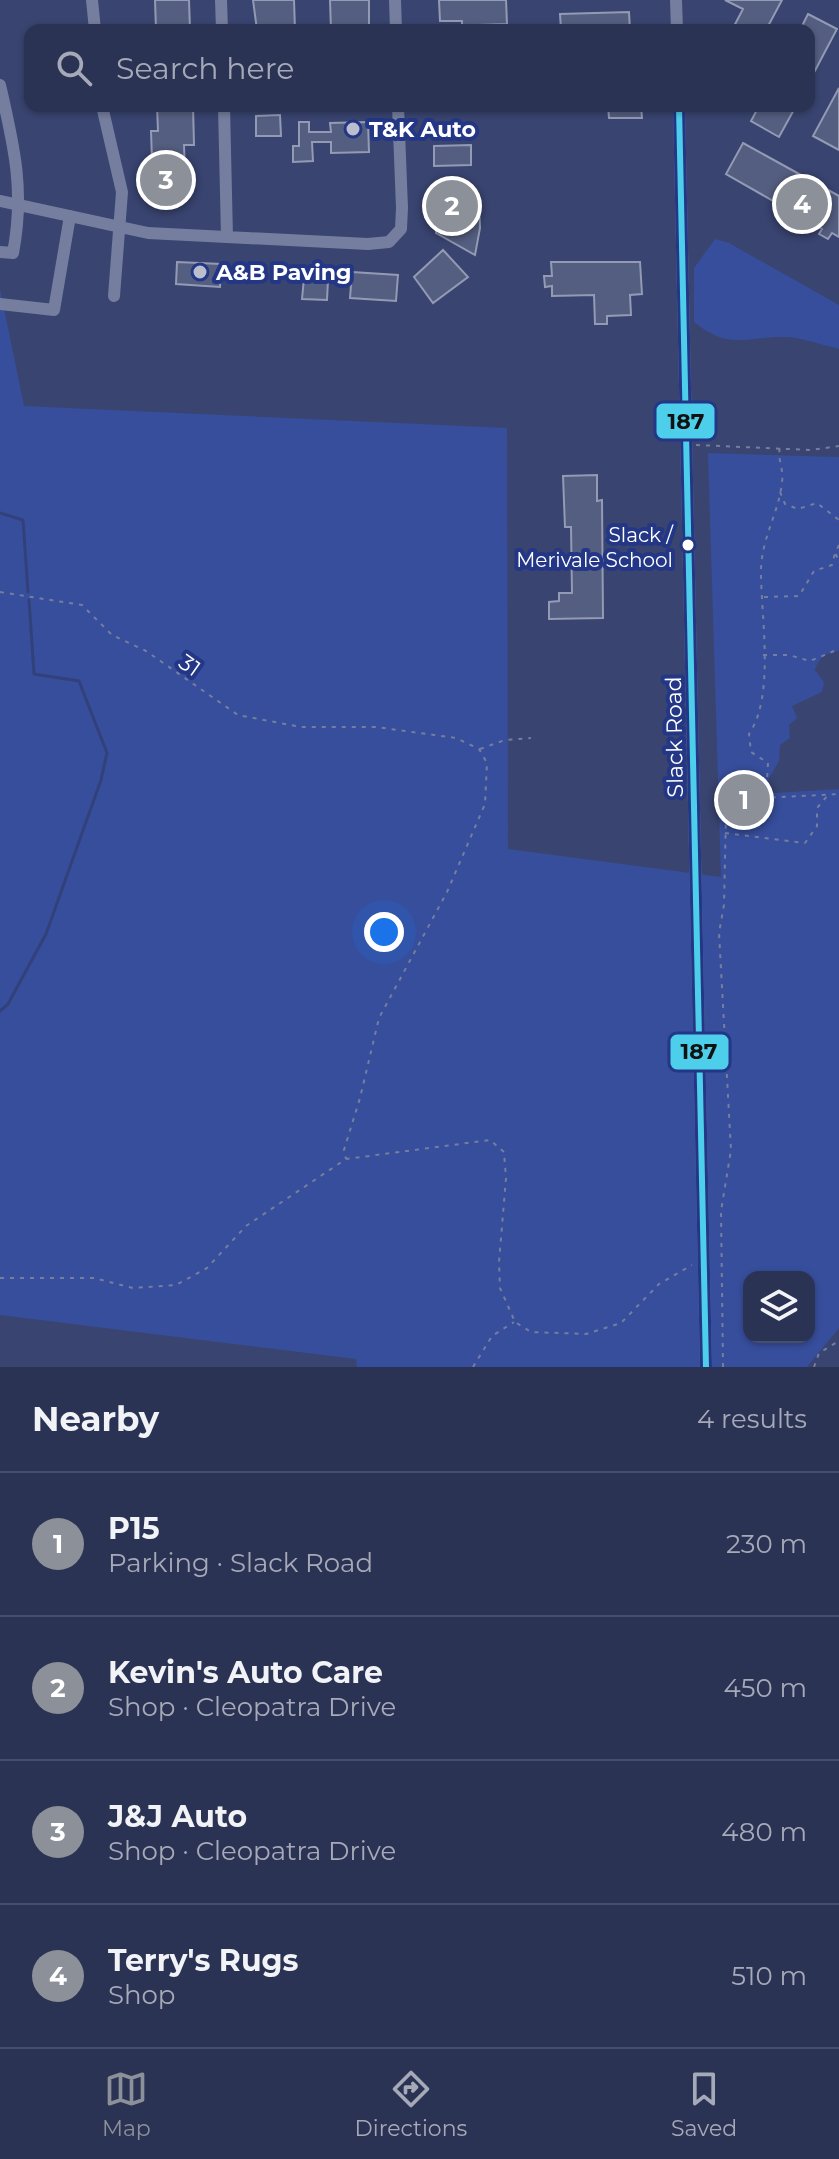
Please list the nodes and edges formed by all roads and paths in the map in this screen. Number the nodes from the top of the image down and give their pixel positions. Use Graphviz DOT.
graph roads {
  1 [pos="92,0"];
  2 [pos="221,0"];
  3 [pos="395,0"];
  4 [pos="676,0"];
  5 [pos="94,24"];
  6 [pos="222,24"];
  7 [pos="396,24"];
  8 [pos="677,24"];
  9 [pos="0,85"];
  10 [pos="103,112"];
  11 [pos="224,112"];
  12 [pos="398,112"];
  13 [pos="679,112"];
  14 [pos="1,201"];
  15 [pos="21,205"];
  16 [pos="70,216"];
  17 [pos="121,227"];
  18 [pos="227,237"];
  19 [pos="0,252"];
  20 [pos="114,296"];
  21 [pos="0,304"];
  22 [pos="687,445"];
  23 [pos="839,446"];
  24 [pos="780,447"];
  25 [pos="780,491"];
  26 [pos="839,520"];
  27 [pos="839,545"];
  28 [pos="835,553"];
  29 [pos="839,560"];
  30 [pos="0,592"];
  31 [pos="764,597"];
  32 [pos="839,649"];
  33 [pos="762,655"];
  34 [pos="531,738"];
  35 [pos="479,749"];
  36 [pos="839,794"];
  37 [pos="828,795"];
  38 [pos="766,798"];
  39 [pos="724,833"];
  40 [pos="346,1159"];
  41 [pos="704,1259"];
  42 [pos="0,1278"];
  43 [pos="515,1322"];
  44 [pos="839,1341"];
  45 [pos="473,1367"];
  46 [pos="706,1367"];
  47 [pos="723,1367"];
  48 [pos="814,1367"];
  1 -- 5 [label="street"];
  2 -- 6 [label="street"];
  3 -- 7 [label="street"];
  4 -- 8 [label="street"];
  9 -- 15 [label="street"];
  10 -- 17 [label="street"];
  11 -- 18 [label="street"];
  12 -- 18 [label="street"];
  13 -- 22 [label="street, Slack Road"];
  14 -- 15 [label="street"];
  15 -- 16 [label="street"];
  15 -- 19 [label="street"];
  16 -- 17 [label="street"];
  16 -- 21 [label="street"];
  17 -- 18 [label="street"];
  17 -- 20 [label="street"];
  22 -- 24 [label="path"];
  22 -- 41 [label="street, Slack Road"];
  23 -- 24 [label="path"];
  24 -- 25 [label="path"];
  25 -- 26 [label="path"];
  25 -- 31 [label="path"];
  27 -- 28 [label="path"];
  28 -- 29 [label="path"];
  28 -- 31 [label="path"];
  30 -- 35 [label="path, 31"];
  31 -- 33 [label="path"];
  32 -- 33 [label="path"];
  33 -- 38 [label="path"];
  34 -- 35 [label="path"];
  35 -- 40 [label="path"];
  36 -- 37 [label="path"];
  37 -- 38 [label="path"];
  37 -- 39 [label="path"];
  38 -- 39 [label="path"];
  39 -- 47 [label="path"];
  40 -- 42 [label="path"];
  40 -- 43 [label="path"];
  41 -- 43 [label="path"];
  41 -- 46 [label="street, Slack Road"];
  43 -- 45 [label="path"];
  44 -- 48 [label="path"];
}
